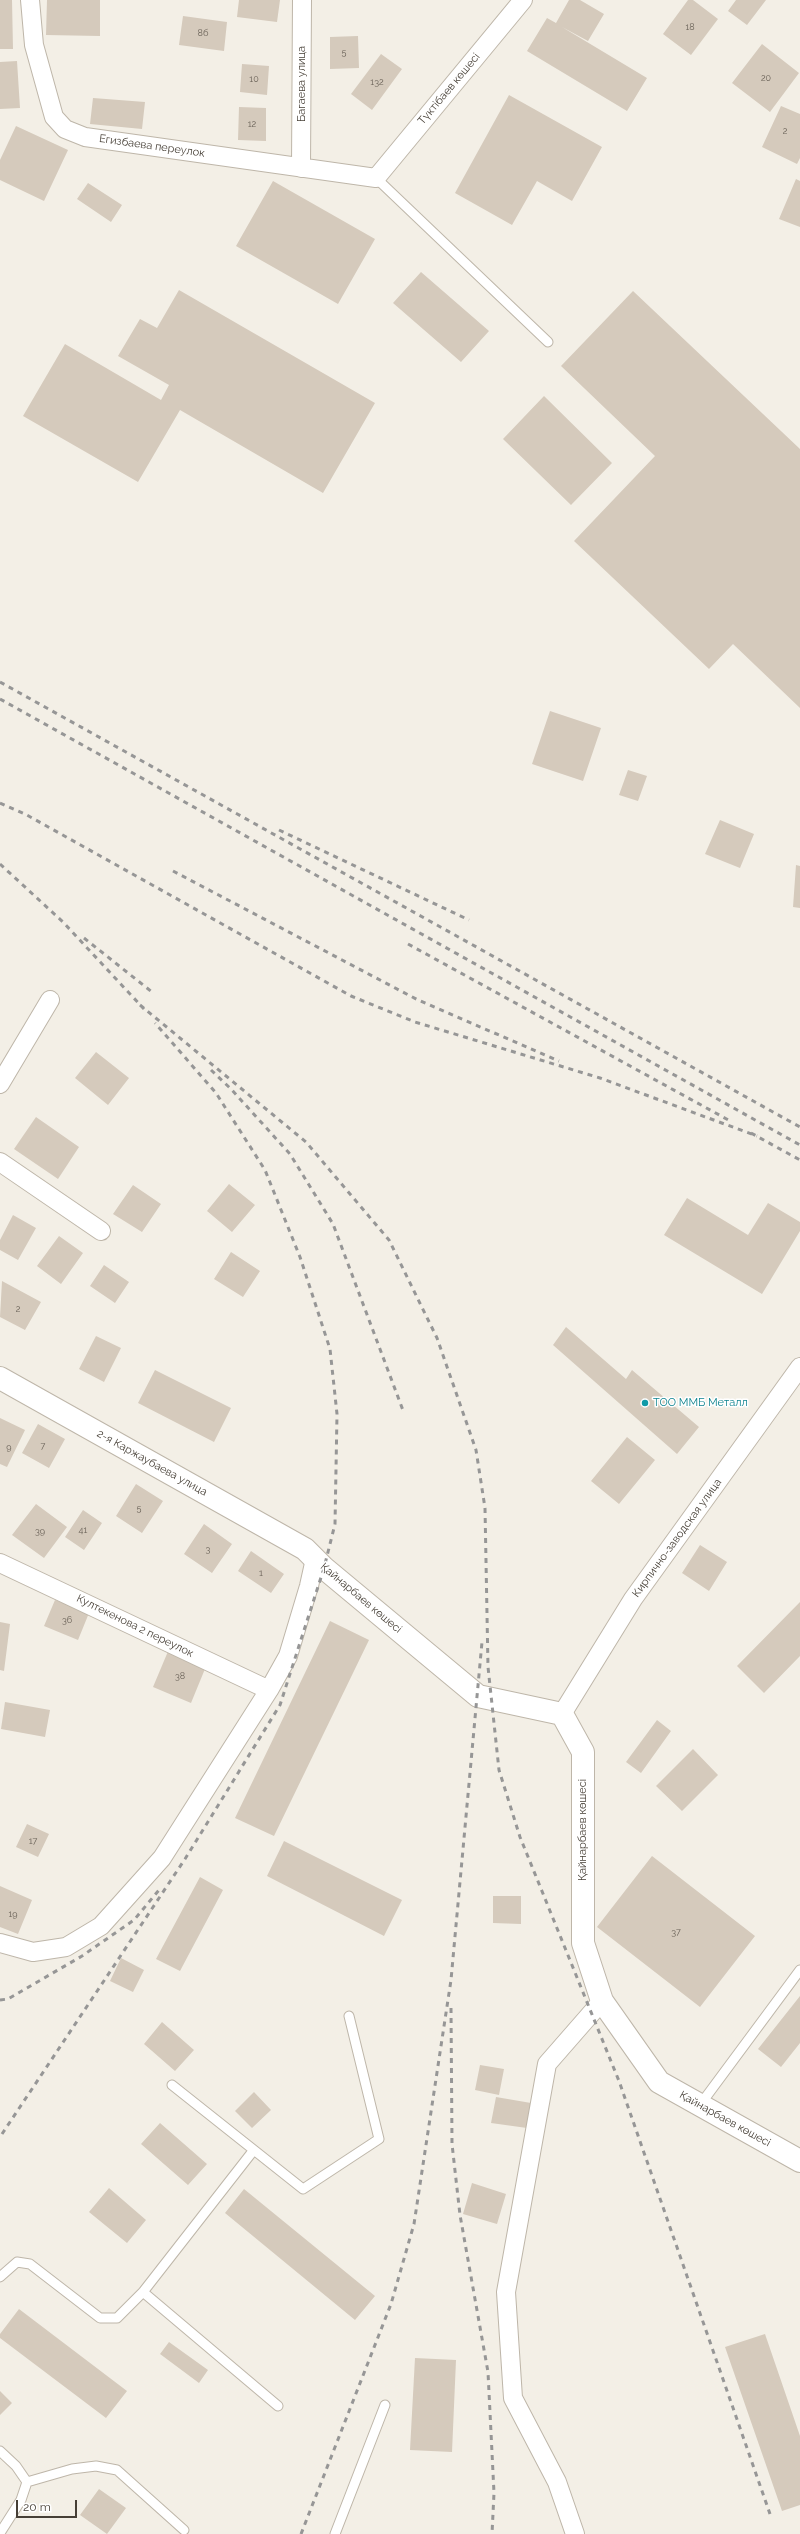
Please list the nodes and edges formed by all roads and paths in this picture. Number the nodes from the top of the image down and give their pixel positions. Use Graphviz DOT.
graph roads {
  1 [pos="30,0"];
  2 [pos="302,0"];
  3 [pos="523,0"];
  4 [pos="301,168"];
  5 [pos="376,178"];
  6 [pos="548,342"];
  7 [pos="50,1000"];
  8 [pos="0,1084"];
  9 [pos="0,1162"];
  10 [pos="101,1231"];
  11 [pos="800,1366"];
  12 [pos="0,1378"];
  13 [pos="310,1554"];
  14 [pos="0,1563"];
  15 [pos="269,1690"];
  16 [pos="562,1714"];
  17 [pos="0,1943"];
  18 [pos="800,1970"];
  19 [pos="602,2001"];
  20 [pos="349,2016"];
  21 [pos="172,2085"];
  22 [pos="700,2105"];
  23 [pos="253,2151"];
  24 [pos="800,2161"];
  25 [pos="0,2277"];
  26 [pos="143,2292"];
  27 [pos="385,2405"];
  28 [pos="278,2406"];
  29 [pos="0,2451"];
  30 [pos="27,2482"];
  31 [pos="184,2530"];
  32 [pos="0,2533"];
  33 [pos="335,2534"];
  34 [pos="575,2534"];
  1 -- 4 [label="street, Егизбаева переулок"];
  2 -- 4 [label="street, Багаева улица"];
  3 -- 5 [label="street, Түктібаев көшесі"];
  4 -- 5 [label="street, Егизбаева переулок"];
  5 -- 6 [label="lane"];
  7 -- 8 [label="street"];
  9 -- 10 [label="street"];
  11 -- 16 [label="street, Кирпично-заводская улица"];
  12 -- 13 [label="street, 2-я Каржаубаева улица"];
  13 -- 15 [label="street"];
  13 -- 16 [label="street, Қайнарбаев көшесі"];
  14 -- 15 [label="street, Култекенова 2 переулок"];
  15 -- 17 [label="street"];
  16 -- 19 [label="street, Қайнарбаев көшесі"];
  18 -- 22 [label="lane"];
  19 -- 22 [label="street, Қайнарбаев көшесі"];
  19 -- 34 [label="street"];
  20 -- 23 [label="lane"];
  21 -- 23 [label="lane"];
  22 -- 24 [label="street, Қайнарбаев көшесі"];
  23 -- 26 [label="lane"];
  25 -- 26 [label="lane"];
  26 -- 28 [label="lane"];
  27 -- 33 [label="lane"];
  29 -- 30 [label="lane"];
  30 -- 31 [label="lane"];
  30 -- 32 [label="lane"];
}
